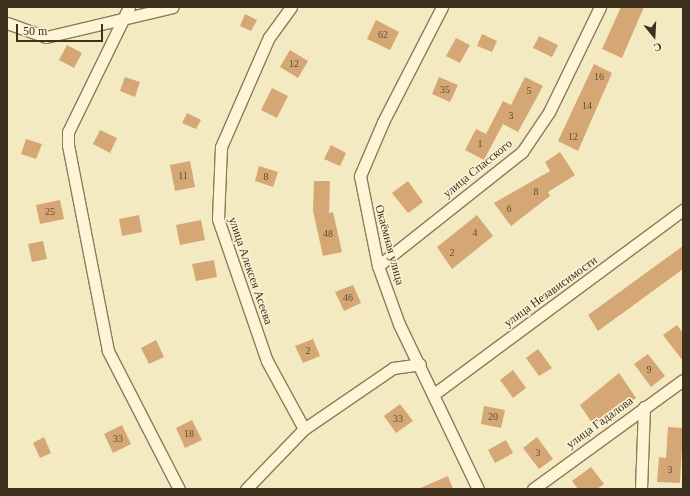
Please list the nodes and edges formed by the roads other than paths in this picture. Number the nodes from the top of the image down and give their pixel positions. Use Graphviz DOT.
graph roads {
  1 [pos="172,7"];
  2 [pos="291,7"];
  3 [pos="442,7"];
  4 [pos="600,7"];
  5 [pos="127,12"];
  6 [pos="7,22"];
  7 [pos="683,210"];
  8 [pos="378,266"];
  9 [pos="420,364"];
  10 [pos="683,380"];
  11 [pos="434,394"];
  12 [pos="644,407"];
  13 [pos="304,430"];
  14 [pos="180,489"];
  15 [pos="246,489"];
  16 [pos="478,489"];
  17 [pos="533,489"];
  18 [pos="640,489"];
  1 -- 5 [label="street"];
  2 -- 13 [label="street, улица Алексея Асеева"];
  3 -- 8 [label="street, Окаёмная улица"];
  4 -- 8 [label="street, улица Спасского"];
  5 -- 6 [label="street"];
  5 -- 14 [label="street"];
  7 -- 11 [label="street, улица Независимости"];
  8 -- 9 [label="street, Окаёмная улица"];
  9 -- 11 [label="street, Окаёмная улица"];
  9 -- 13 [label="street"];
  10 -- 12 [label="street, улица Гадалова"];
  11 -- 16 [label="street, Окаёмная улица"];
  12 -- 17 [label="street, улица Гадалова"];
  12 -- 18 [label="street"];
  13 -- 15 [label="street"];
}
